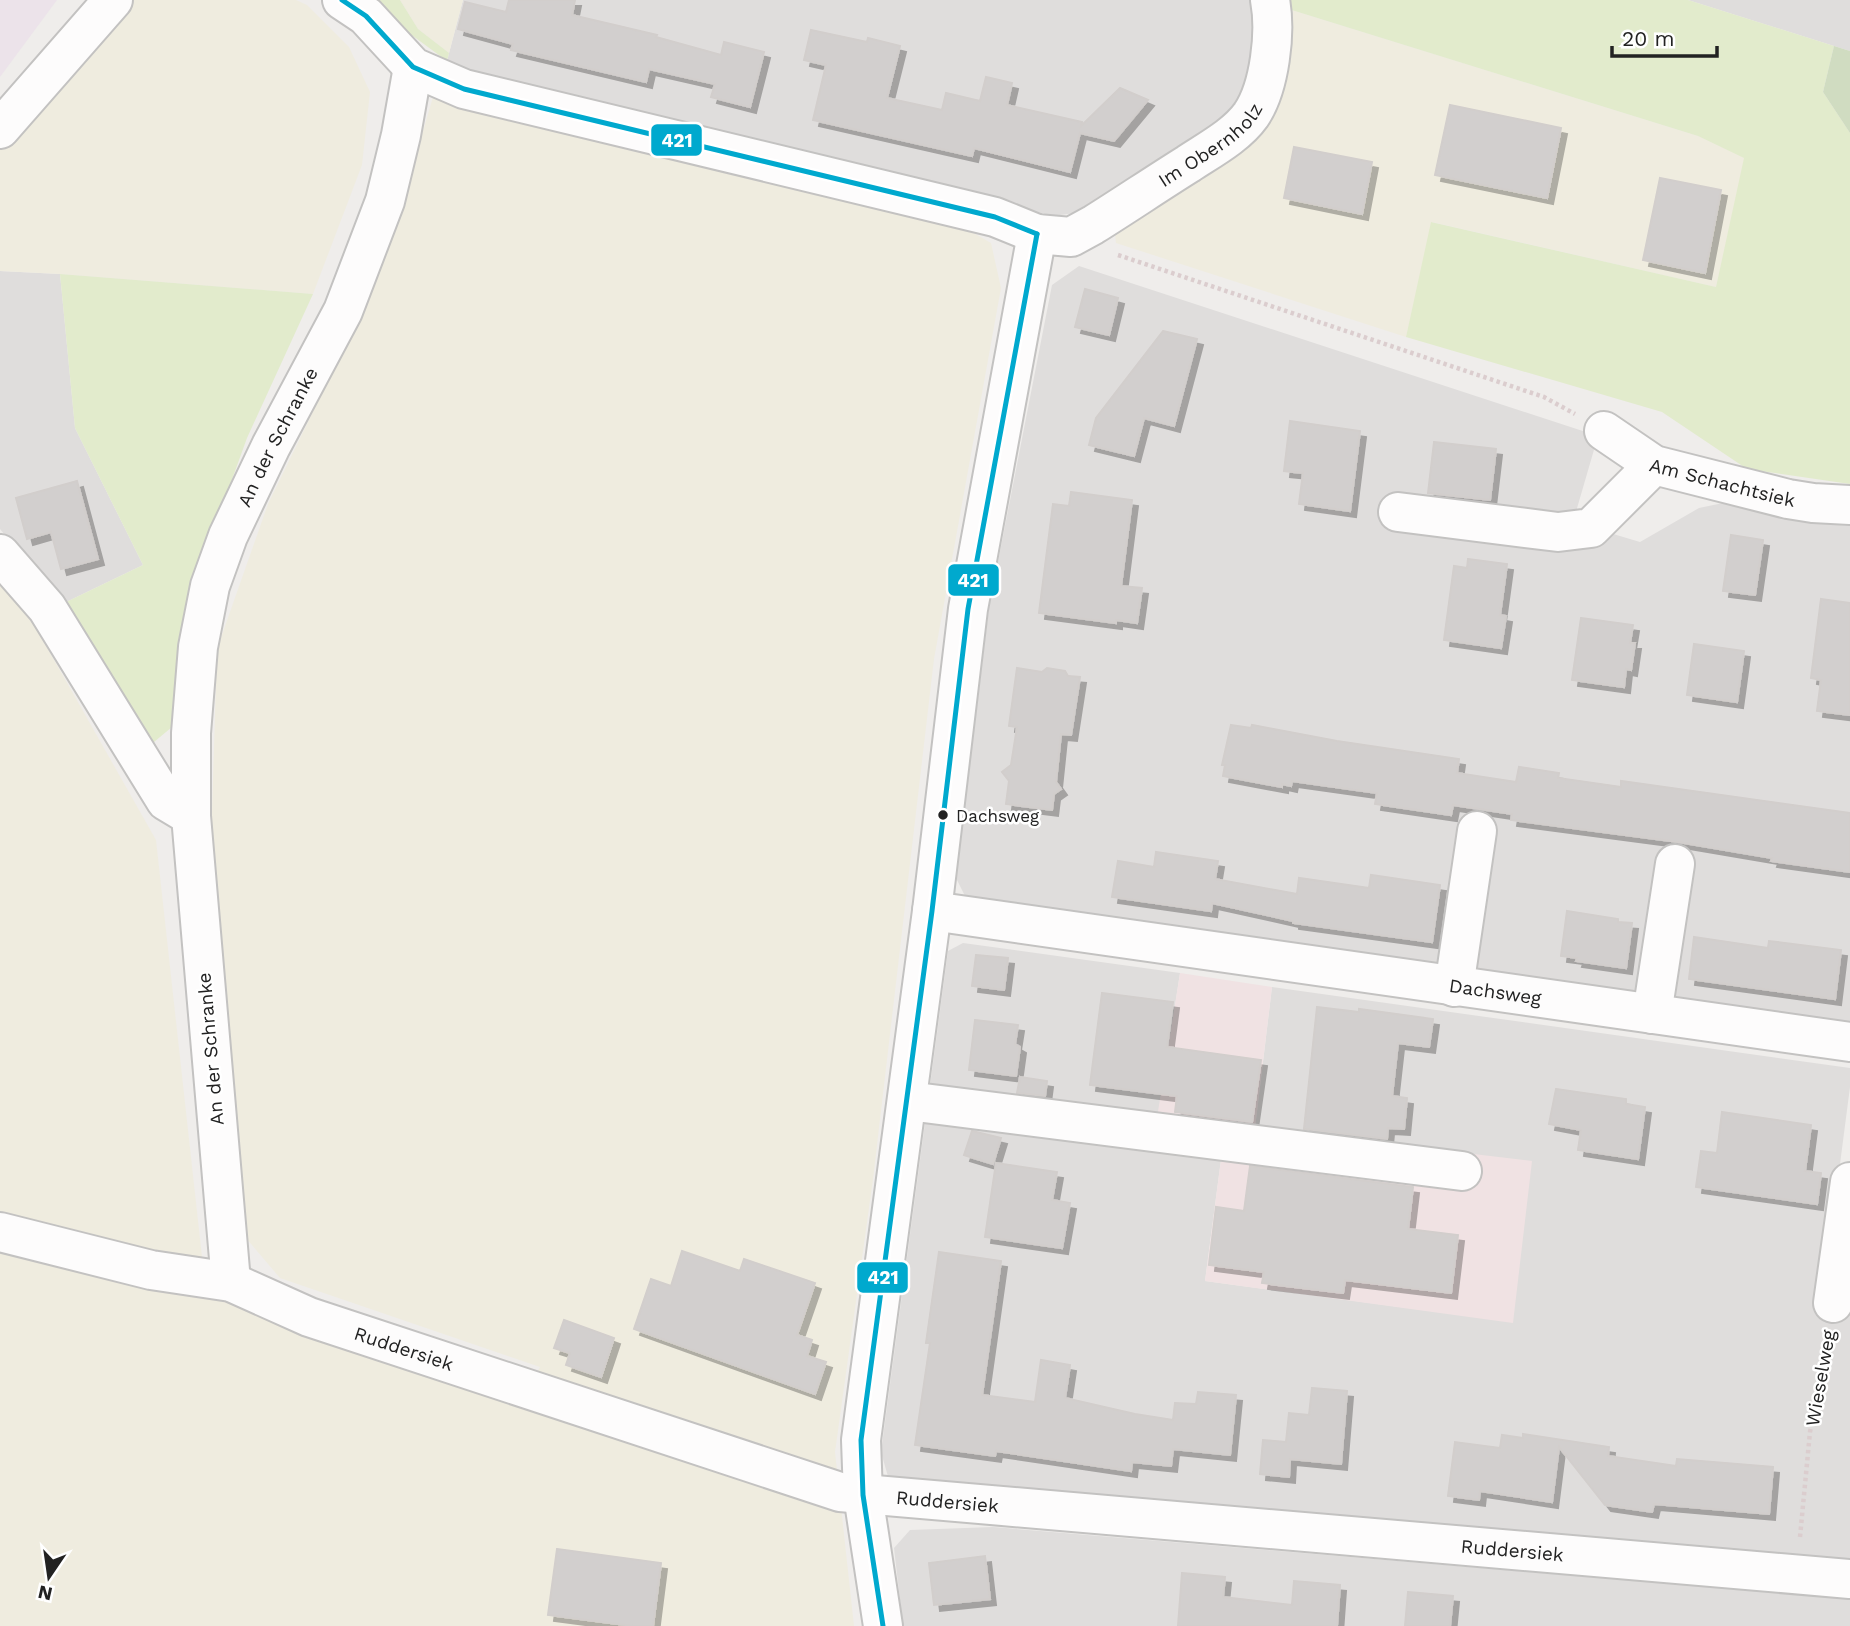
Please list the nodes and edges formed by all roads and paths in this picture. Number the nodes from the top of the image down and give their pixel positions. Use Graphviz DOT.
graph roads {
  1 [pos="113,0"];
  2 [pos="342,0"];
  3 [pos="1270,0"];
  4 [pos="413,67"];
  5 [pos="0,130"];
  6 [pos="1054,236"];
  7 [pos="1604,431"];
  8 [pos="1654,465"];
  9 [pos="1850,505"];
  10 [pos="1398,512"];
  11 [pos="0,554"];
  12 [pos="191,816"];
  13 [pos="1477,831"];
  14 [pos="1675,864"];
  15 [pos="932,911"];
  16 [pos="1454,987"];
  17 [pos="1652,1014"];
  18 [pos="1850,1042"];
  19 [pos="908,1101"];
  20 [pos="1462,1171"];
  21 [pos="1850,1182"];
  22 [pos="0,1232"];
  23 [pos="231,1282"];
  24 [pos="1833,1303"];
  25 [pos="863,1495"];
  26 [pos="1796,1574"];
  27 [pos="1850,1579"];
  28 [pos="883,1626"];
  1 -- 5 [label="street"];
  2 -- 4 [label="street"];
  3 -- 6 [label="street, Im Obernholz"];
  4 -- 6 [label="street"];
  4 -- 12 [label="street, An der Schranke"];
  6 -- 7 [label="path"];
  6 -- 15 [label="street"];
  7 -- 8 [label="street, Am Schachtsiek"];
  8 -- 9 [label="street, Am Schachtsiek"];
  8 -- 10 [label="street"];
  11 -- 12 [label="street"];
  12 -- 23 [label="street, An der Schranke"];
  13 -- 16 [label="street"];
  14 -- 17 [label="street"];
  15 -- 16 [label="street, Dachsweg"];
  15 -- 19 [label="street"];
  16 -- 17 [label="street, Dachsweg"];
  17 -- 18 [label="street, Dachsweg"];
  19 -- 20 [label="street"];
  19 -- 25 [label="street"];
  21 -- 24 [label="street, Wieselweg"];
  22 -- 23 [label="street, Ruddersiek"];
  23 -- 25 [label="street, Ruddersiek"];
  24 -- 26 [label="path, Wieselweg"];
  25 -- 26 [label="street, Ruddersiek"];
  25 -- 28 [label="street"];
  26 -- 27 [label="street, Ruddersiek"];
}
